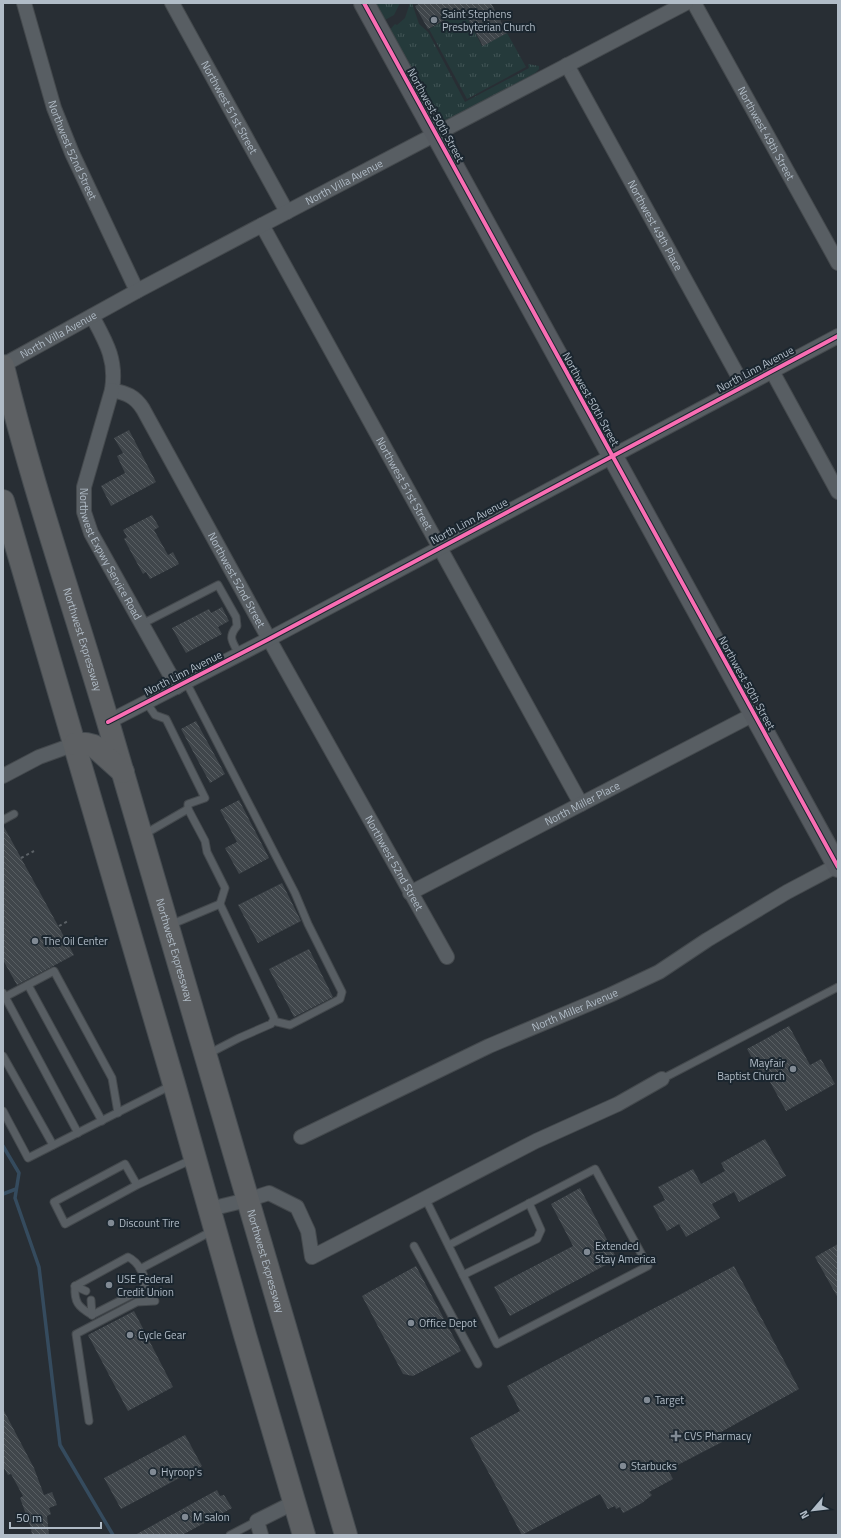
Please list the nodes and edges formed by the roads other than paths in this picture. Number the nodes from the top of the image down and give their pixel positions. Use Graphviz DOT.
graph roads {
  1 [pos="24,3"];
  2 [pos="172,3"];
  3 [pos="364,3"];
  4 [pos="694,3"];
  5 [pos="681,4"];
  6 [pos="567,65"];
  7 [pos="436,134"];
  8 [pos="287,212"];
  9 [pos="262,225"];
  10 [pos="838,263"];
  11 [pos="137,291"];
  12 [pos="92,316"];
  13 [pos="838,336"];
  14 [pos="3,365"];
  15 [pos="772,371"];
  16 [pos="743,385"];
  17 [pos="112,390"];
  18 [pos="612,456"];
  19 [pos="838,492"];
  20 [pos="3,501"];
  21 [pos="439,548"];
  22 [pos="142,624"];
  23 [pos="269,639"];
  24 [pos="240,654"];
  25 [pos="182,684"];
  26 [pos="146,702"];
  27 [pos="754,714"];
  28 [pos="108,722"];
  29 [pos="75,744"];
  30 [pos="124,773"];
  31 [pos="3,776"];
  32 [pos="581,804"];
  33 [pos="188,809"];
  34 [pos="14,814"];
  35 [pos="3,820"];
  36 [pos="142,836"];
  37 [pos="838,866"];
  38 [pos="410,893"];
  39 [pos="220,904"];
  40 [pos="168,926"];
  41 [pos="447,957"];
  42 [pos="28,985"];
  43 [pos="838,987"];
  44 [pos="4,996"];
  45 [pos="273,1021"];
  46 [pos="205,1055"];
  47 [pos="3,1056"];
  48 [pos="662,1079"];
  49 [pos="174,1084"];
  50 [pos="3,1111"];
  51 [pos="118,1113"];
  52 [pos="102,1121"];
  53 [pos="78,1133"];
  54 [pos="301,1137"];
  55 [pos="53,1145"];
  56 [pos="195,1158"];
  57 [pos="137,1185"];
  58 [pos="425,1198"];
  59 [pos="247,1200"];
  60 [pos="529,1203"];
  61 [pos="213,1219"];
  62 [pos="448,1245"];
  63 [pos="414,1246"];
  64 [pos="140,1269"];
  65 [pos="463,1275"];
  66 [pos="75,1286"];
  67 [pos="86,1291"];
  68 [pos="91,1300"];
  69 [pos="156,1301"];
  70 [pos="92,1315"];
  71 [pos="478,1364"];
  72 [pos="89,1421"];
  73 [pos="295,1502"];
  74 [pos="340,1514"];
  75 [pos="257,1521"];
  76 [pos="231,1535"];
  77 [pos="261,1535"];
  78 [pos="304,1535"];
  79 [pos="346,1535"];
  80 [pos="353,1535"];
  1 -- 11 [label="street, Northwest 52nd Street"];
  2 -- 8 [label="street, Northwest 51st Street"];
  3 -- 7 [label="street, Northwest 50th Street"];
  4 -- 10 [label="street, Northwest 49th Street"];
  5 -- 6 [label="street, North Villa Avenue"];
  6 -- 7 [label="street, North Villa Avenue"];
  6 -- 16 [label="street, Northwest 49th Place"];
  7 -- 8 [label="street, North Villa Avenue"];
  7 -- 18 [label="street, Northwest 50th Street"];
  8 -- 9 [label="street, North Villa Avenue"];
  9 -- 11 [label="street, North Villa Avenue"];
  9 -- 21 [label="street, Northwest 51st Street"];
  11 -- 12 [label="street, North Villa Avenue"];
  12 -- 14 [label="street, North Villa Avenue"];
  12 -- 17 [label="street"];
  13 -- 15 [label="street, North Linn Avenue"];
  14 -- 28 [label="highway, Northwest Expressway"];
  15 -- 16 [label="street, North Linn Avenue"];
  15 -- 19 [label="street"];
  16 -- 18 [label="street, North Linn Avenue"];
  17 -- 22 [label="street, Northwest Expwy Service Road"];
  17 -- 23 [label="street, Northwest 52nd Street"];
  18 -- 21 [label="street, North Linn Avenue"];
  18 -- 27 [label="street, Northwest 50th Street"];
  20 -- 29 [label="highway"];
  21 -- 23 [label="street, North Linn Avenue"];
  21 -- 32 [label="street, Northwest 51st Street"];
  22 -- 24 [label="lane"];
  22 -- 25 [label="street, Northwest Expwy Service Road"];
  23 -- 24 [label="street, North Linn Avenue"];
  23 -- 38 [label="street, Northwest 52nd Street"];
  24 -- 25 [label="street, North Linn Avenue"];
  25 -- 26 [label="street, North Linn Avenue"];
  25 -- 45 [label="lane"];
  26 -- 28 [label="street, North Linn Avenue"];
  26 -- 33 [label="lane"];
  27 -- 32 [label="street, North Miller Place"];
  27 -- 37 [label="street, Northwest 50th Street"];
  28 -- 30 [label="highway, Northwest Expressway"];
  29 -- 30 [label="highway"];
  29 -- 31 [label="street"];
  29 -- 49 [label="highway"];
  30 -- 36 [label="highway, Northwest Expressway"];
  32 -- 38 [label="street, North Miller Place"];
  33 -- 36 [label="lane"];
  33 -- 39 [label="lane"];
  34 -- 35 [label="lane"];
  36 -- 40 [label="highway, Northwest Expressway"];
  37 -- 54 [label="street, North Miller Avenue"];
  38 -- 41 [label="street, Northwest 52nd Street"];
  39 -- 40 [label="lane"];
  39 -- 45 [label="lane"];
  40 -- 46 [label="highway, Northwest Expressway"];
  42 -- 44 [label="lane"];
  42 -- 51 [label="lane"];
  42 -- 52 [label="lane"];
  43 -- 48 [label="lane"];
  44 -- 53 [label="lane"];
  45 -- 46 [label="lane"];
  46 -- 59 [label="highway, Northwest Expressway"];
  47 -- 55 [label="lane"];
  48 -- 58 [label="street"];
  49 -- 51 [label="lane"];
  49 -- 56 [label="highway"];
  50 -- 55 [label="lane"];
  51 -- 52 [label="lane"];
  52 -- 53 [label="lane"];
  53 -- 55 [label="lane"];
  56 -- 57 [label="lane"];
  56 -- 61 [label="highway"];
  57 -- 57 [label="lane"];
  58 -- 59 [label="street"];
  58 -- 62 [label="lane"];
  59 -- 61 [label="street"];
  59 -- 74 [label="highway, Northwest Expressway"];
  60 -- 62 [label="lane"];
  60 -- 65 [label="lane"];
  60 -- 65 [label="lane"];
  61 -- 64 [label="lane"];
  61 -- 73 [label="highway"];
  62 -- 65 [label="lane"];
  63 -- 71 [label="lane"];
  64 -- 66 [label="lane"];
  64 -- 70 [label="lane"];
  66 -- 67 [label="lane"];
  66 -- 70 [label="lane"];
  68 -- 70 [label="lane"];
  69 -- 72 [label="lane"];
  73 -- 75 [label="street"];
  73 -- 78 [label="highway"];
  74 -- 79 [label="highway, Northwest Expressway"];
  74 -- 80 [label="highway"];
  75 -- 76 [label="lane"];
  75 -- 77 [label="street"];
}
